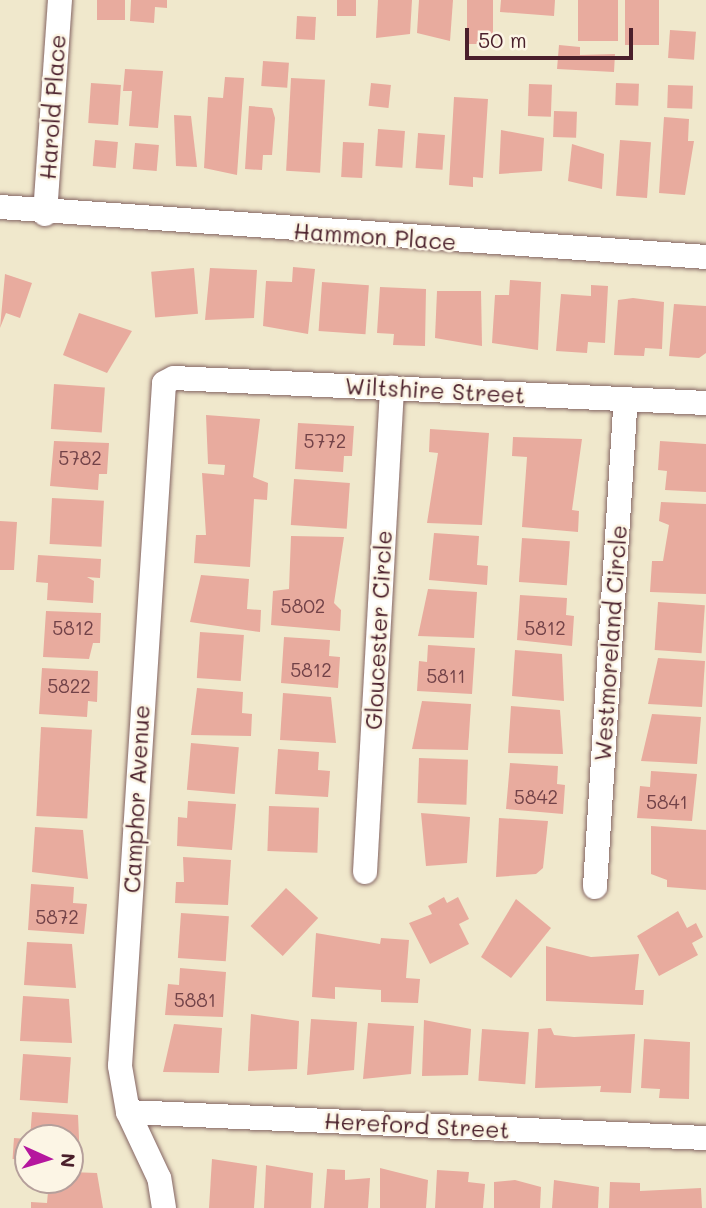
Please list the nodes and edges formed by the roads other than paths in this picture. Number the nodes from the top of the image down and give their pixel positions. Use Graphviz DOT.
graph roads {
  1 [pos="60,0"];
  2 [pos="0,207"];
  3 [pos="45,214"];
  4 [pos="706,257"];
  5 [pos="164,383"];
  6 [pos="392,388"];
  7 [pos="626,399"];
  8 [pos="706,403"];
  9 [pos="365,872"];
  10 [pos="595,887"];
  11 [pos="128,1112"];
  12 [pos="706,1138"];
  13 [pos="164,1208"];
  1 -- 3 [label="street, Harold Place"];
  2 -- 3 [label="street, Hammon Place"];
  3 -- 4 [label="street, Hammon Place"];
  5 -- 6 [label="street, Wiltshire Street"];
  5 -- 11 [label="street, Camphor Avenue"];
  6 -- 7 [label="street, Wiltshire Street"];
  6 -- 9 [label="street, Gloucester Circle"];
  7 -- 8 [label="street, Wiltshire Street"];
  7 -- 10 [label="street, Westmoreland Circle"];
  11 -- 12 [label="street, Hereford Street"];
  11 -- 13 [label="street, Camphor Avenue"];
}
